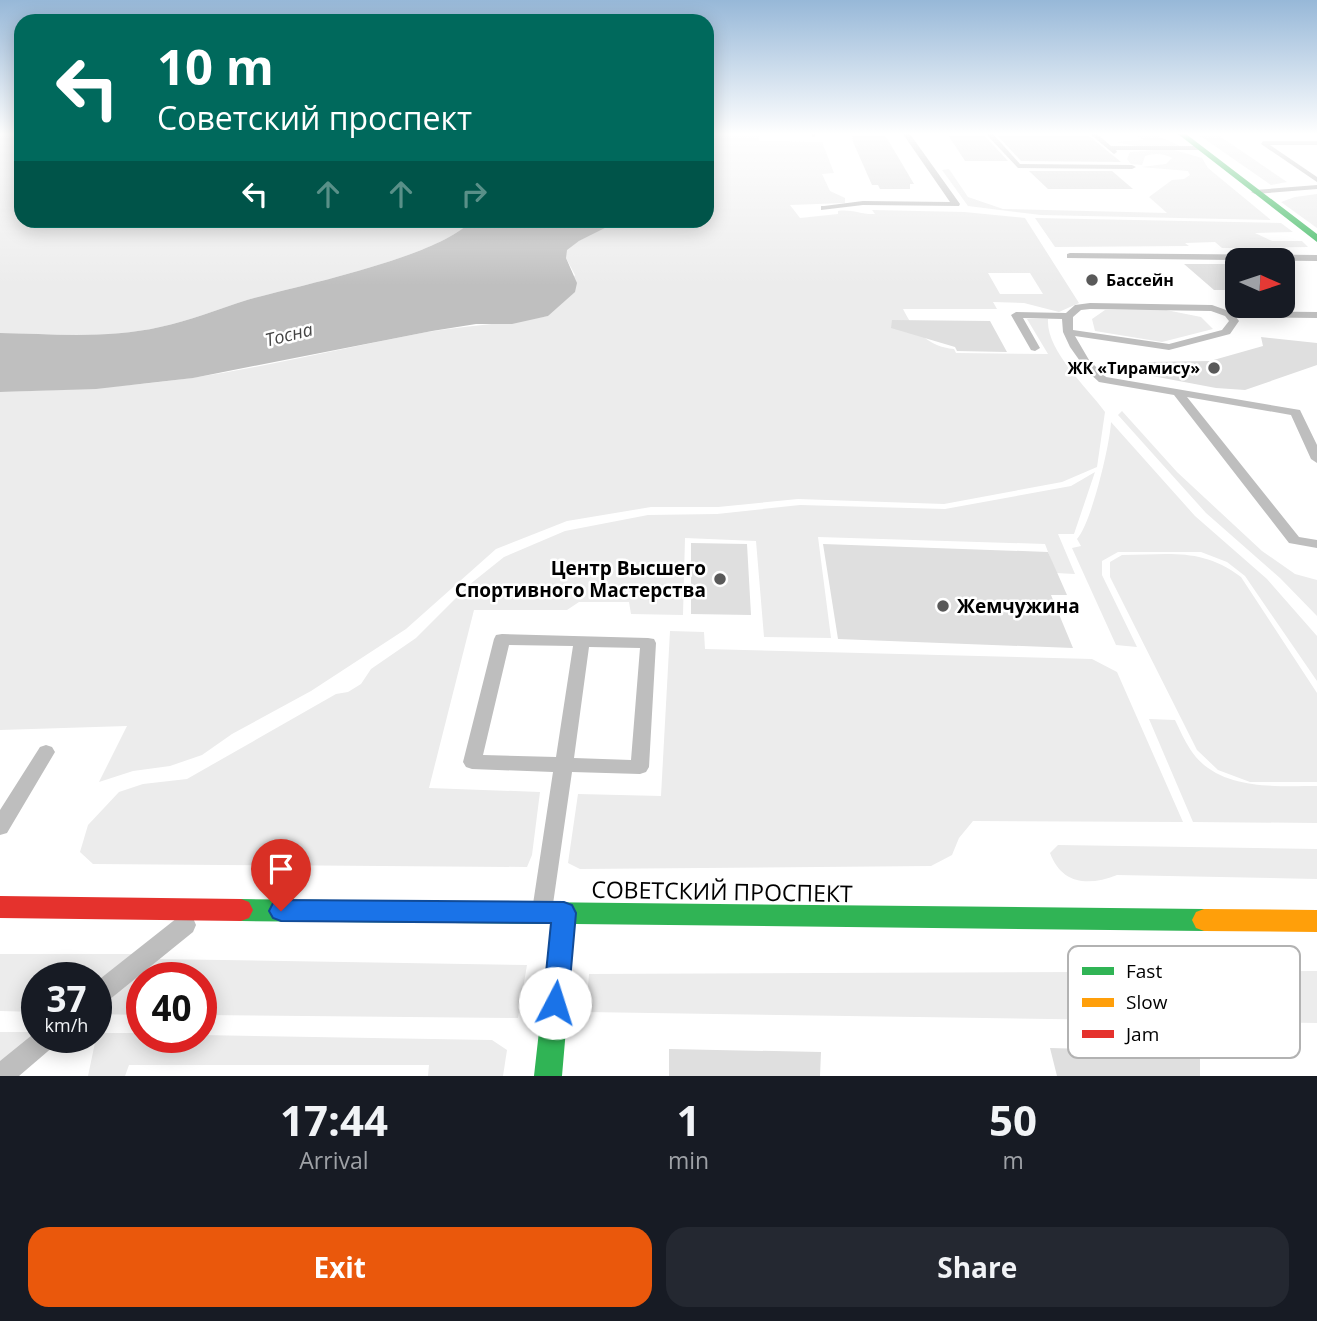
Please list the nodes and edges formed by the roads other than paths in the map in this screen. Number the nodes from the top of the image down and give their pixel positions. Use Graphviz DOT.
graph roads {
  1 [pos="942,184"];
  2 [pos="1245,184"];
  3 [pos="1317,187"];
  4 [pos="1255,192"];
  5 [pos="824,208"];
  6 [pos="1317,239"];
  7 [pos="1070,256"];
  8 [pos="1317,258"];
  9 [pos="1225,313"];
  10 [pos="1295,315"];
  11 [pos="1317,315"];
  12 [pos="1068,316"];
  13 [pos="1231,318"];
  14 [pos="1068,332"];
  15 [pos="1035,348"];
  16 [pos="1178,393"];
  17 [pos="1317,459"];
  18 [pos="1317,544"];
  19 [pos="582,641"];
  20 [pos="46,752"];
  21 [pos="564,764"];
  22 [pos="0,827"];
  23 [pos="0,907"];
  24 [pos="203,910"];
  25 [pos="542,912"];
  26 [pos="564,913"];
  27 [pos="1317,921"];
  28 [pos="112,983"];
  29 [pos="28,1053"];
  30 [pos="1,1076"];
  31 [pos="548,1076"];
  1 -- 5 [label="lane"];
  2 -- 4 [label="main road"];
  3 -- 4 [label="lane"];
  4 -- 6 [label="main road"];
  7 -- 8 [label="lane"];
  9 -- 12 [label="lane"];
  10 -- 11 [label="lane"];
  12 -- 14 [label="lane"];
  12 -- 15 [label="lane"];
  13 -- 14 [label="lane"];
  14 -- 16 [label="lane"];
  16 -- 17 [label="lane"];
  16 -- 18 [label="lane"];
  19 -- 21 [label="lane"];
  19 -- 21 [label="lane"];
  19 -- 21 [label="lane"];
  20 -- 22 [label="lane"];
  21 -- 25 [label="lane"];
  23 -- 24 [label="main road, СОВЕТСКИЙ ПРОСПЕКТ"];
  24 -- 25 [label="main road, СОВЕТСКИЙ ПРОСПЕКТ"];
  24 -- 28 [label="lane"];
  25 -- 26 [label="main road, СОВЕТСКИЙ ПРОСПЕКТ"];
  26 -- 27 [label="main road, СОВЕТСКИЙ ПРОСПЕКТ"];
  26 -- 31 [label="main road"];
  29 -- 30 [label="lane"];
}
